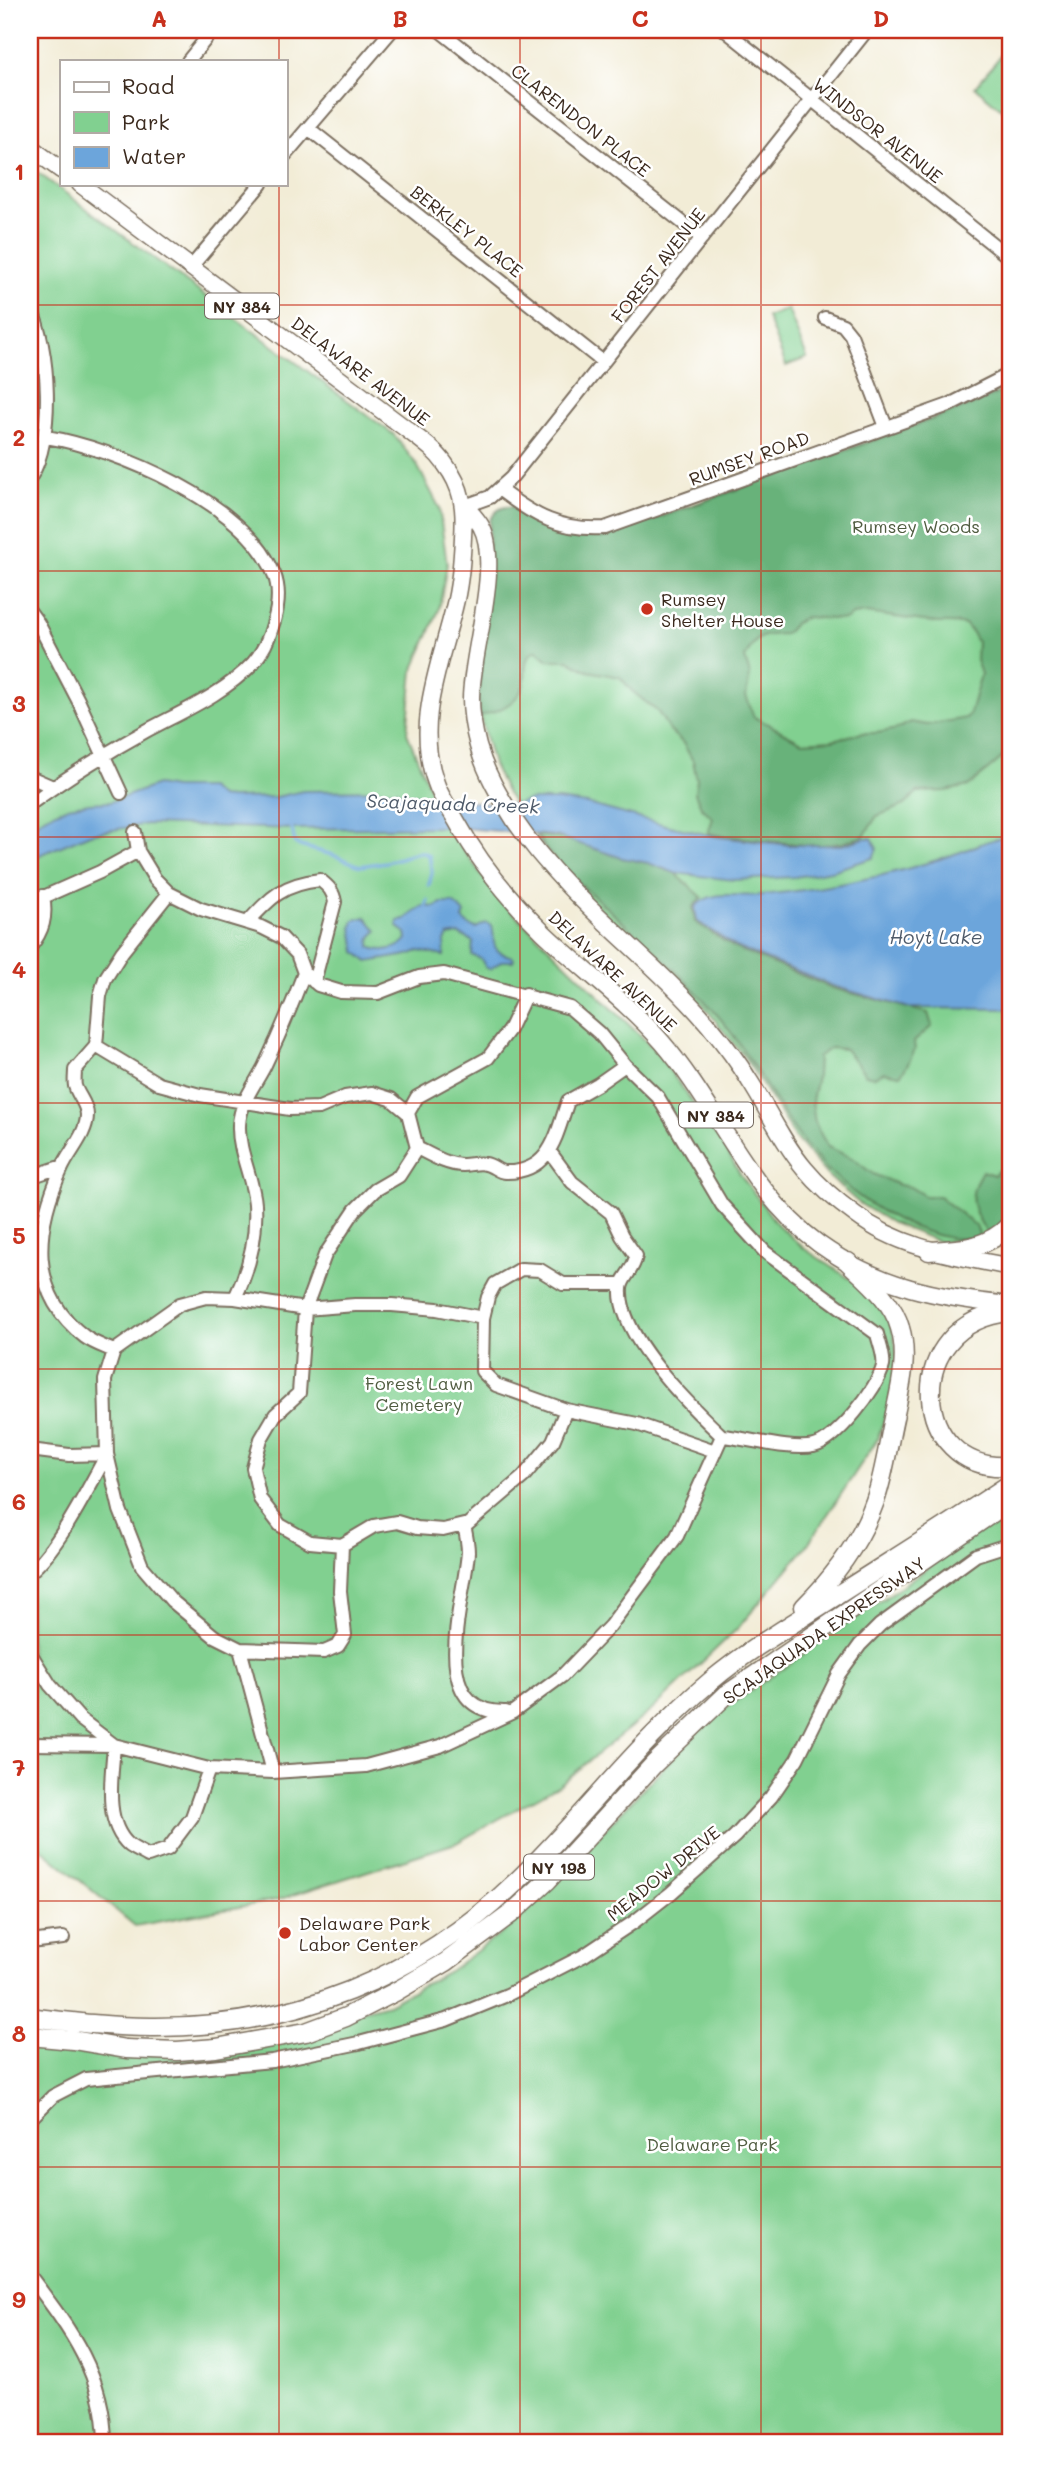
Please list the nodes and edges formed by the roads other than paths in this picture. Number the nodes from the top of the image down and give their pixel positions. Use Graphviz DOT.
graph roads {
  1 [pos="213,30"];
  2 [pos="392,30"];
  3 [pos="439,30"];
  4 [pos="725,30"];
  5 [pos="867,30"];
  6 [pos="189,60"];
  7 [pos="811,100"];
  8 [pos="308,128"];
  9 [pos="30,147"];
  10 [pos="287,153"];
  11 [pos="60,169"];
  12 [pos="86,186"];
  13 [pos="259,186"];
  14 [pos="702,238"];
  15 [pos="1010,258"];
  16 [pos="191,267"];
  17 [pos="30,307"];
  18 [pos="825,318"];
  19 [pos="603,362"];
  20 [pos="1010,374"];
  21 [pos="886,427"];
  22 [pos="46,437"];
  23 [pos="30,478"];
  24 [pos="500,489"];
  25 [pos="464,506"];
  26 [pos="30,612"];
  27 [pos="104,754"];
  28 [pos="30,777"];
  29 [pos="53,787"];
  30 [pos="121,793"];
  31 [pos="30,804"];
  32 [pos="135,832"];
  33 [pos="138,851"];
  34 [pos="169,893"];
  35 [pos="43,896"];
  36 [pos="30,903"];
  37 [pos="247,923"];
  38 [pos="30,947"];
  39 [pos="304,973"];
  40 [pos="314,982"];
  41 [pos="526,994"];
  42 [pos="96,1046"];
  43 [pos="625,1065"];
  44 [pos="243,1103"];
  45 [pos="408,1113"];
  46 [pos="417,1148"];
  47 [pos="550,1152"];
  48 [pos="63,1166"];
  49 [pos="30,1177"];
  50 [pos="1010,1225"];
  51 [pos="929,1251"];
  52 [pos="848,1262"];
  53 [pos="1010,1266"];
  54 [pos="621,1284"];
  55 [pos="235,1298"];
  56 [pos="1010,1305"];
  57 [pos="305,1309"];
  58 [pos="1010,1312"];
  59 [pos="483,1318"];
  60 [pos="114,1351"];
  61 [pos="566,1410"];
  62 [pos="722,1436"];
  63 [pos="30,1450"];
  64 [pos="715,1451"];
  65 [pos="107,1454"];
  66 [pos="1010,1466"];
  67 [pos="1010,1484"];
  68 [pos="1010,1501"];
  69 [pos="464,1525"];
  70 [pos="342,1545"];
  71 [pos="1010,1547"];
  72 [pos="30,1572"];
  73 [pos="767,1640"];
  74 [pos="240,1649"];
  75 [pos="30,1653"];
  76 [pos="513,1712"];
  77 [pos="30,1744"];
  78 [pos="114,1745"];
  79 [pos="209,1769"];
  80 [pos="274,1772"];
  81 [pos="62,1938"];
  82 [pos="30,1942"];
  83 [pos="30,2017"];
  84 [pos="30,2036"];
  85 [pos="30,2118"];
  86 [pos="30,2276"];
  87 [pos="105,2442"];
  1 -- 6 [label="street"];
  2 -- 8 [label="street"];
  3 -- 14 [label="street, CLARENDON PLACE"];
  4 -- 7 [label="street, WINDSOR AVENUE"];
  5 -- 7 [label="street, FOREST AVENUE"];
  7 -- 14 [label="street, FOREST AVENUE"];
  7 -- 15 [label="street, WINDSOR AVENUE"];
  8 -- 10 [label="street"];
  8 -- 19 [label="street, BERKLEY PLACE"];
  9 -- 11 [label="main road"];
  12 -- 16 [label="main road, DELAWARE AVENUE / NY 384"];
  13 -- 16 [label="street"];
  14 -- 19 [label="street, FOREST AVENUE"];
  16 -- 25 [label="main road, DELAWARE AVENUE / NY 384"];
  17 -- 22 [label="street"];
  18 -- 21 [label="street"];
  19 -- 24 [label="street, FOREST AVENUE"];
  20 -- 21 [label="street, RUMSEY ROAD"];
  21 -- 24 [label="street, RUMSEY ROAD"];
  22 -- 23 [label="street"];
  22 -- 27 [label="street"];
  24 -- 25 [label="street, FOREST AVENUE"];
  25 -- 51 [label="main road, DELAWARE AVENUE / NY 384"];
  25 -- 52 [label="main road, DELAWARE AVENUE / NY 384"];
  26 -- 27 [label="street"];
  27 -- 29 [label="street"];
  27 -- 30 [label="street"];
  28 -- 29 [label="street"];
  29 -- 31 [label="street"];
  32 -- 33 [label="street"];
  33 -- 34 [label="street"];
  33 -- 35 [label="street"];
  34 -- 37 [label="street"];
  34 -- 42 [label="street"];
  35 -- 36 [label="street"];
  35 -- 38 [label="street"];
  37 -- 39 [label="street"];
  37 -- 40 [label="street"];
  39 -- 40 [label="street"];
  39 -- 44 [label="street"];
  40 -- 41 [label="street"];
  41 -- 43 [label="street"];
  41 -- 45 [label="street"];
  42 -- 44 [label="street"];
  42 -- 48 [label="street"];
  43 -- 47 [label="street"];
  43 -- 62 [label="street"];
  44 -- 45 [label="street"];
  44 -- 55 [label="street"];
  45 -- 46 [label="street"];
  46 -- 47 [label="street"];
  46 -- 57 [label="street"];
  47 -- 54 [label="street"];
  48 -- 49 [label="street"];
  48 -- 60 [label="street"];
  50 -- 51 [label="highway"];
  51 -- 53 [label="main road, DELAWARE AVENUE / NY 384"];
  52 -- 56 [label="main road, DELAWARE AVENUE / NY 384"];
  52 -- 73 [label="highway"];
  54 -- 59 [label="street"];
  54 -- 62 [label="street"];
  55 -- 57 [label="street"];
  55 -- 60 [label="street"];
  57 -- 59 [label="street"];
  57 -- 70 [label="street"];
  58 -- 66 [label="highway"];
  59 -- 61 [label="street"];
  60 -- 65 [label="street"];
  61 -- 64 [label="street"];
  61 -- 69 [label="street"];
  62 -- 64 [label="street"];
  63 -- 65 [label="street"];
  64 -- 76 [label="street"];
  65 -- 72 [label="street"];
  65 -- 74 [label="street"];
  67 -- 73 [label="highway, SCAJAQUADA EXPRESSWAY / NY 198"];
  68 -- 84 [label="highway, SCAJAQUADA EXPRESSWAY / NY 198"];
  69 -- 70 [label="street"];
  69 -- 76 [label="street"];
  70 -- 74 [label="street"];
  71 -- 85 [label="street, MEADOW DRIVE"];
  73 -- 83 [label="highway, SCAJAQUADA EXPRESSWAY / NY 198"];
  74 -- 80 [label="street"];
  75 -- 78 [label="street"];
  76 -- 80 [label="street"];
  77 -- 78 [label="street"];
  78 -- 79 [label="street"];
  78 -- 79 [label="street"];
  79 -- 80 [label="street"];
  81 -- 82 [label="street"];
  86 -- 87 [label="street"];
}
